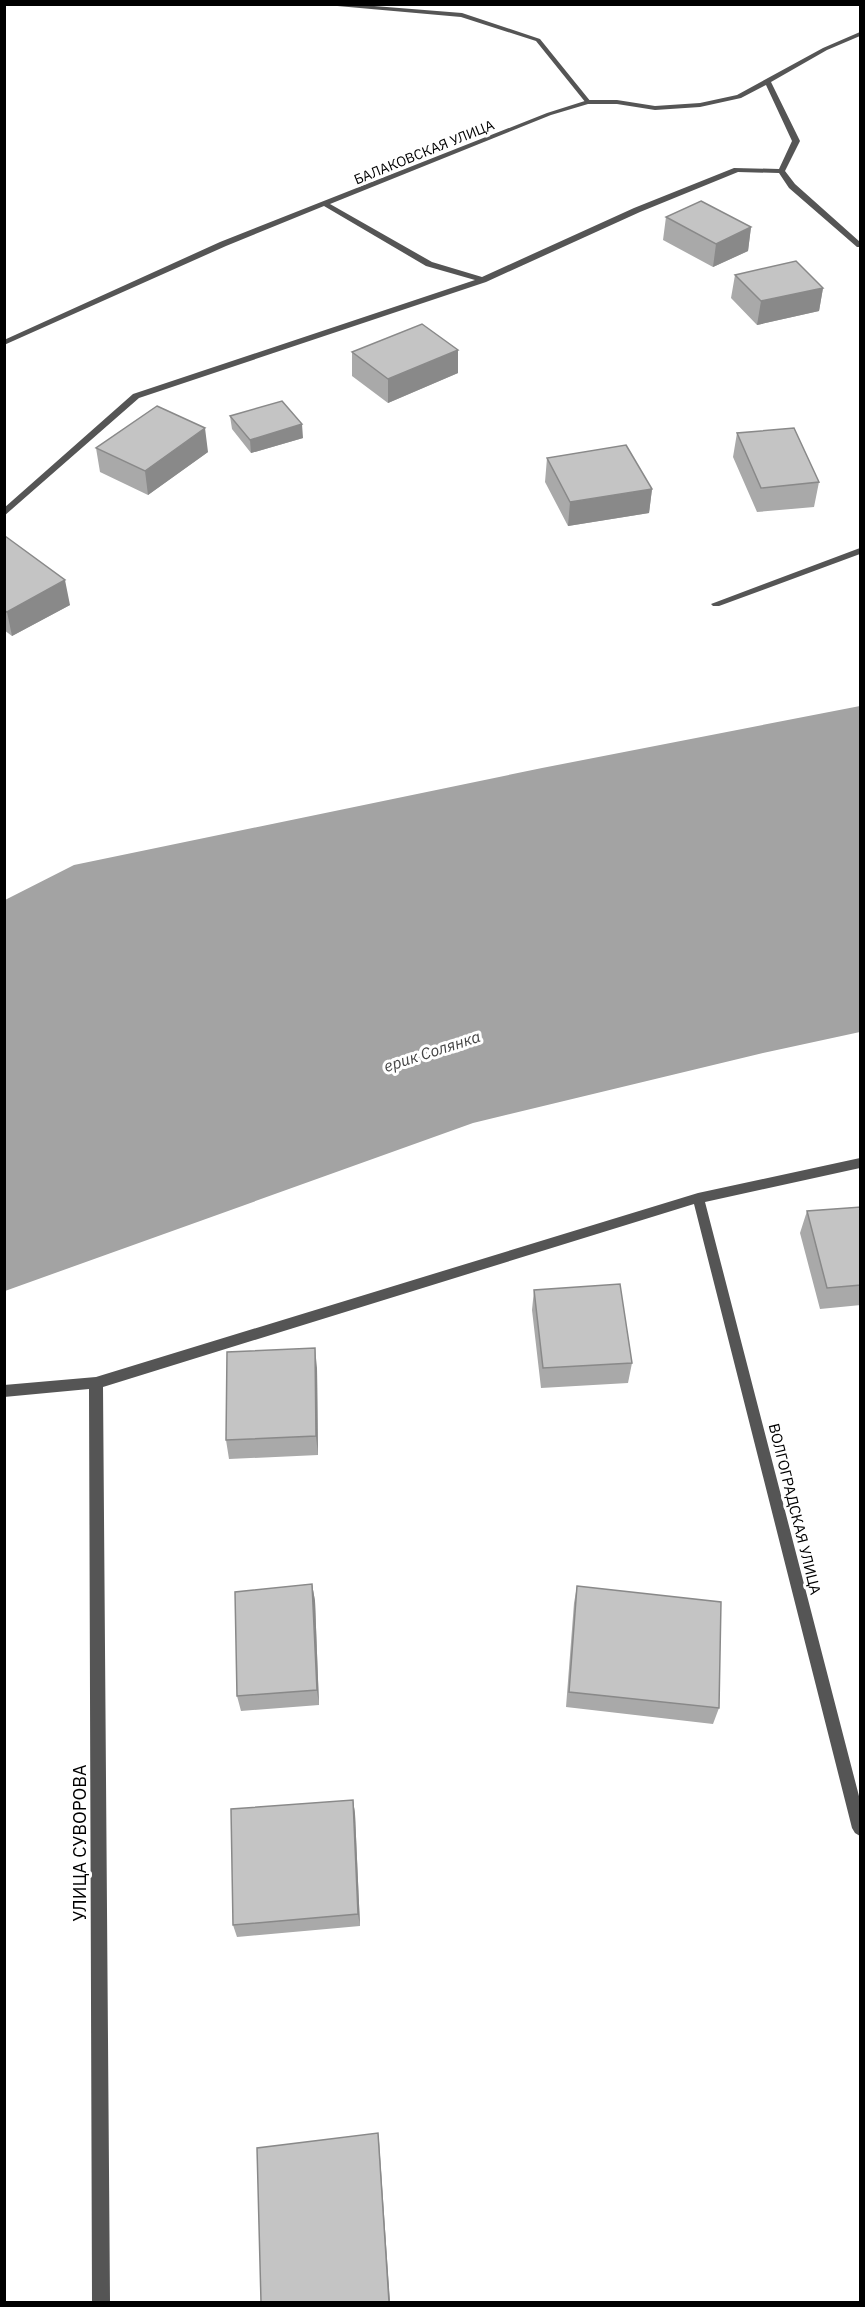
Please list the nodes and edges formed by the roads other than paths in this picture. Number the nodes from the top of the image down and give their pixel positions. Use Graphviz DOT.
graph roads {
  1 [pos="318,4"];
  2 [pos="861,34"];
  3 [pos="768,82"];
  4 [pos="588,102"];
  5 [pos="781,171"];
  6 [pos="325,204"];
  7 [pos="861,245"];
  8 [pos="483,279"];
  9 [pos="4,343"];
  10 [pos="4,513"];
  11 [pos="861,551"];
  12 [pos="716,604"];
  13 [pos="861,1163"];
  14 [pos="698,1198"];
  15 [pos="96,1383"];
  16 [pos="4,1391"];
  17 [pos="861,1828"];
  18 [pos="101,2302"];
  1 -- 4 [label="street"];
  2 -- 3 [label="street, БАЛАКОВСКАЯ УЛИЦА"];
  3 -- 4 [label="street, БАЛАКОВСКАЯ УЛИЦА"];
  3 -- 5 [label="street"];
  4 -- 6 [label="street, БАЛАКОВСКАЯ УЛИЦА"];
  5 -- 7 [label="street"];
  5 -- 8 [label="street"];
  6 -- 8 [label="street"];
  6 -- 9 [label="street, БАЛАКОВСКАЯ УЛИЦА"];
  8 -- 10 [label="street"];
  11 -- 12 [label="street"];
  13 -- 14 [label="street"];
  14 -- 15 [label="street"];
  14 -- 17 [label="street, ВОЛГОГРАДСКАЯ УЛИЦА"];
  15 -- 16 [label="street"];
  15 -- 18 [label="street, УЛИЦА СУВОРОВА"];
}
